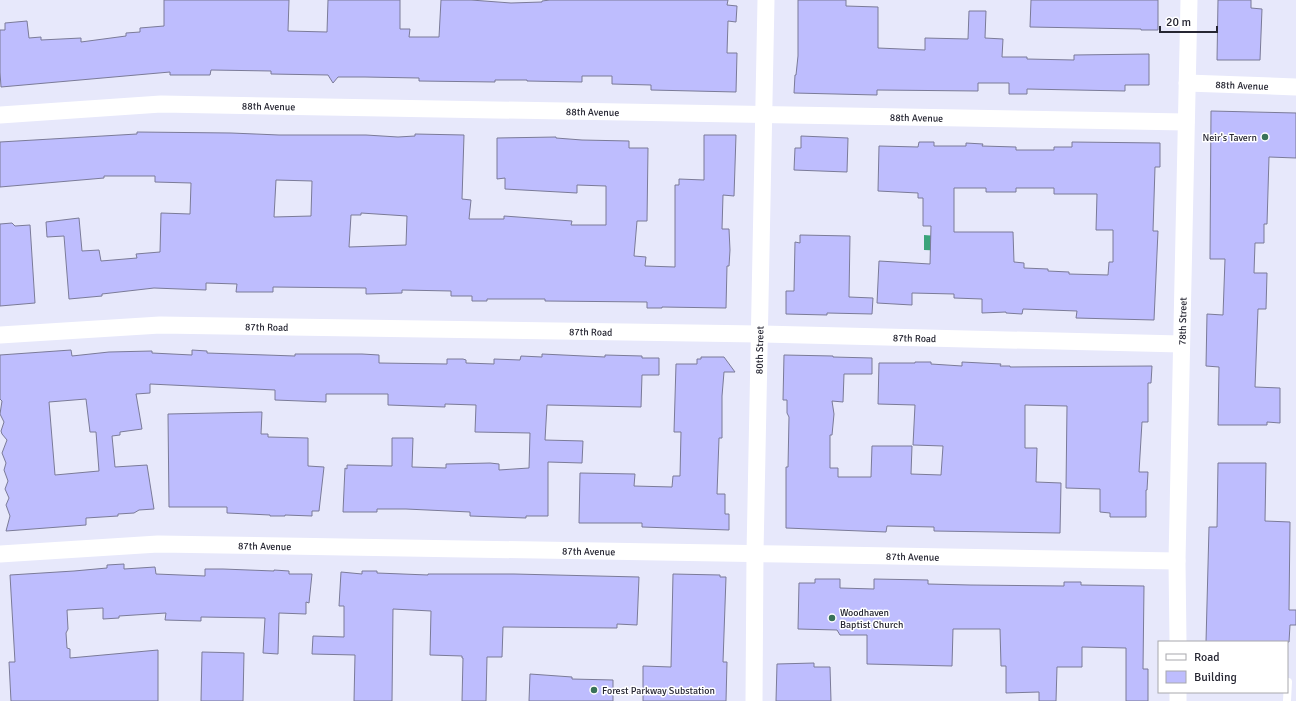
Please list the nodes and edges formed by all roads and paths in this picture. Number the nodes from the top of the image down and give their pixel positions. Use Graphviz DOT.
graph roads {
  1 [pos="766,0"];
  2 [pos="1189,0"];
  3 [pos="1187,83"];
  4 [pos="1296,87"];
  5 [pos="0,115"];
  6 [pos="764,115"];
  7 [pos="1186,122"];
  8 [pos="759,334"];
  9 [pos="0,335"];
  10 [pos="1181,344"];
  11 [pos="755,553"];
  12 [pos="0,554"];
  13 [pos="1177,561"];
  14 [pos="1178,641"];
  15 [pos="754,701"];
  1 -- 6 [label="street, 80th Street"];
  2 -- 3 [label="street, 78th Street"];
  3 -- 4 [label="street, 88th Avenue"];
  3 -- 7 [label="street, 78th Street"];
  5 -- 6 [label="street, 88th Avenue"];
  6 -- 7 [label="street, 88th Avenue"];
  6 -- 8 [label="street, 80th Street"];
  7 -- 10 [label="street, 78th Street"];
  8 -- 9 [label="street, 87th Road"];
  8 -- 10 [label="street, 87th Road"];
  8 -- 11 [label="street, 80th Street"];
  10 -- 13 [label="street, 78th Street"];
  11 -- 12 [label="street, 87th Avenue"];
  11 -- 13 [label="street, 87th Avenue"];
  11 -- 15 [label="street, 80th Street"];
  13 -- 14 [label="street, 78th Street"];
}
